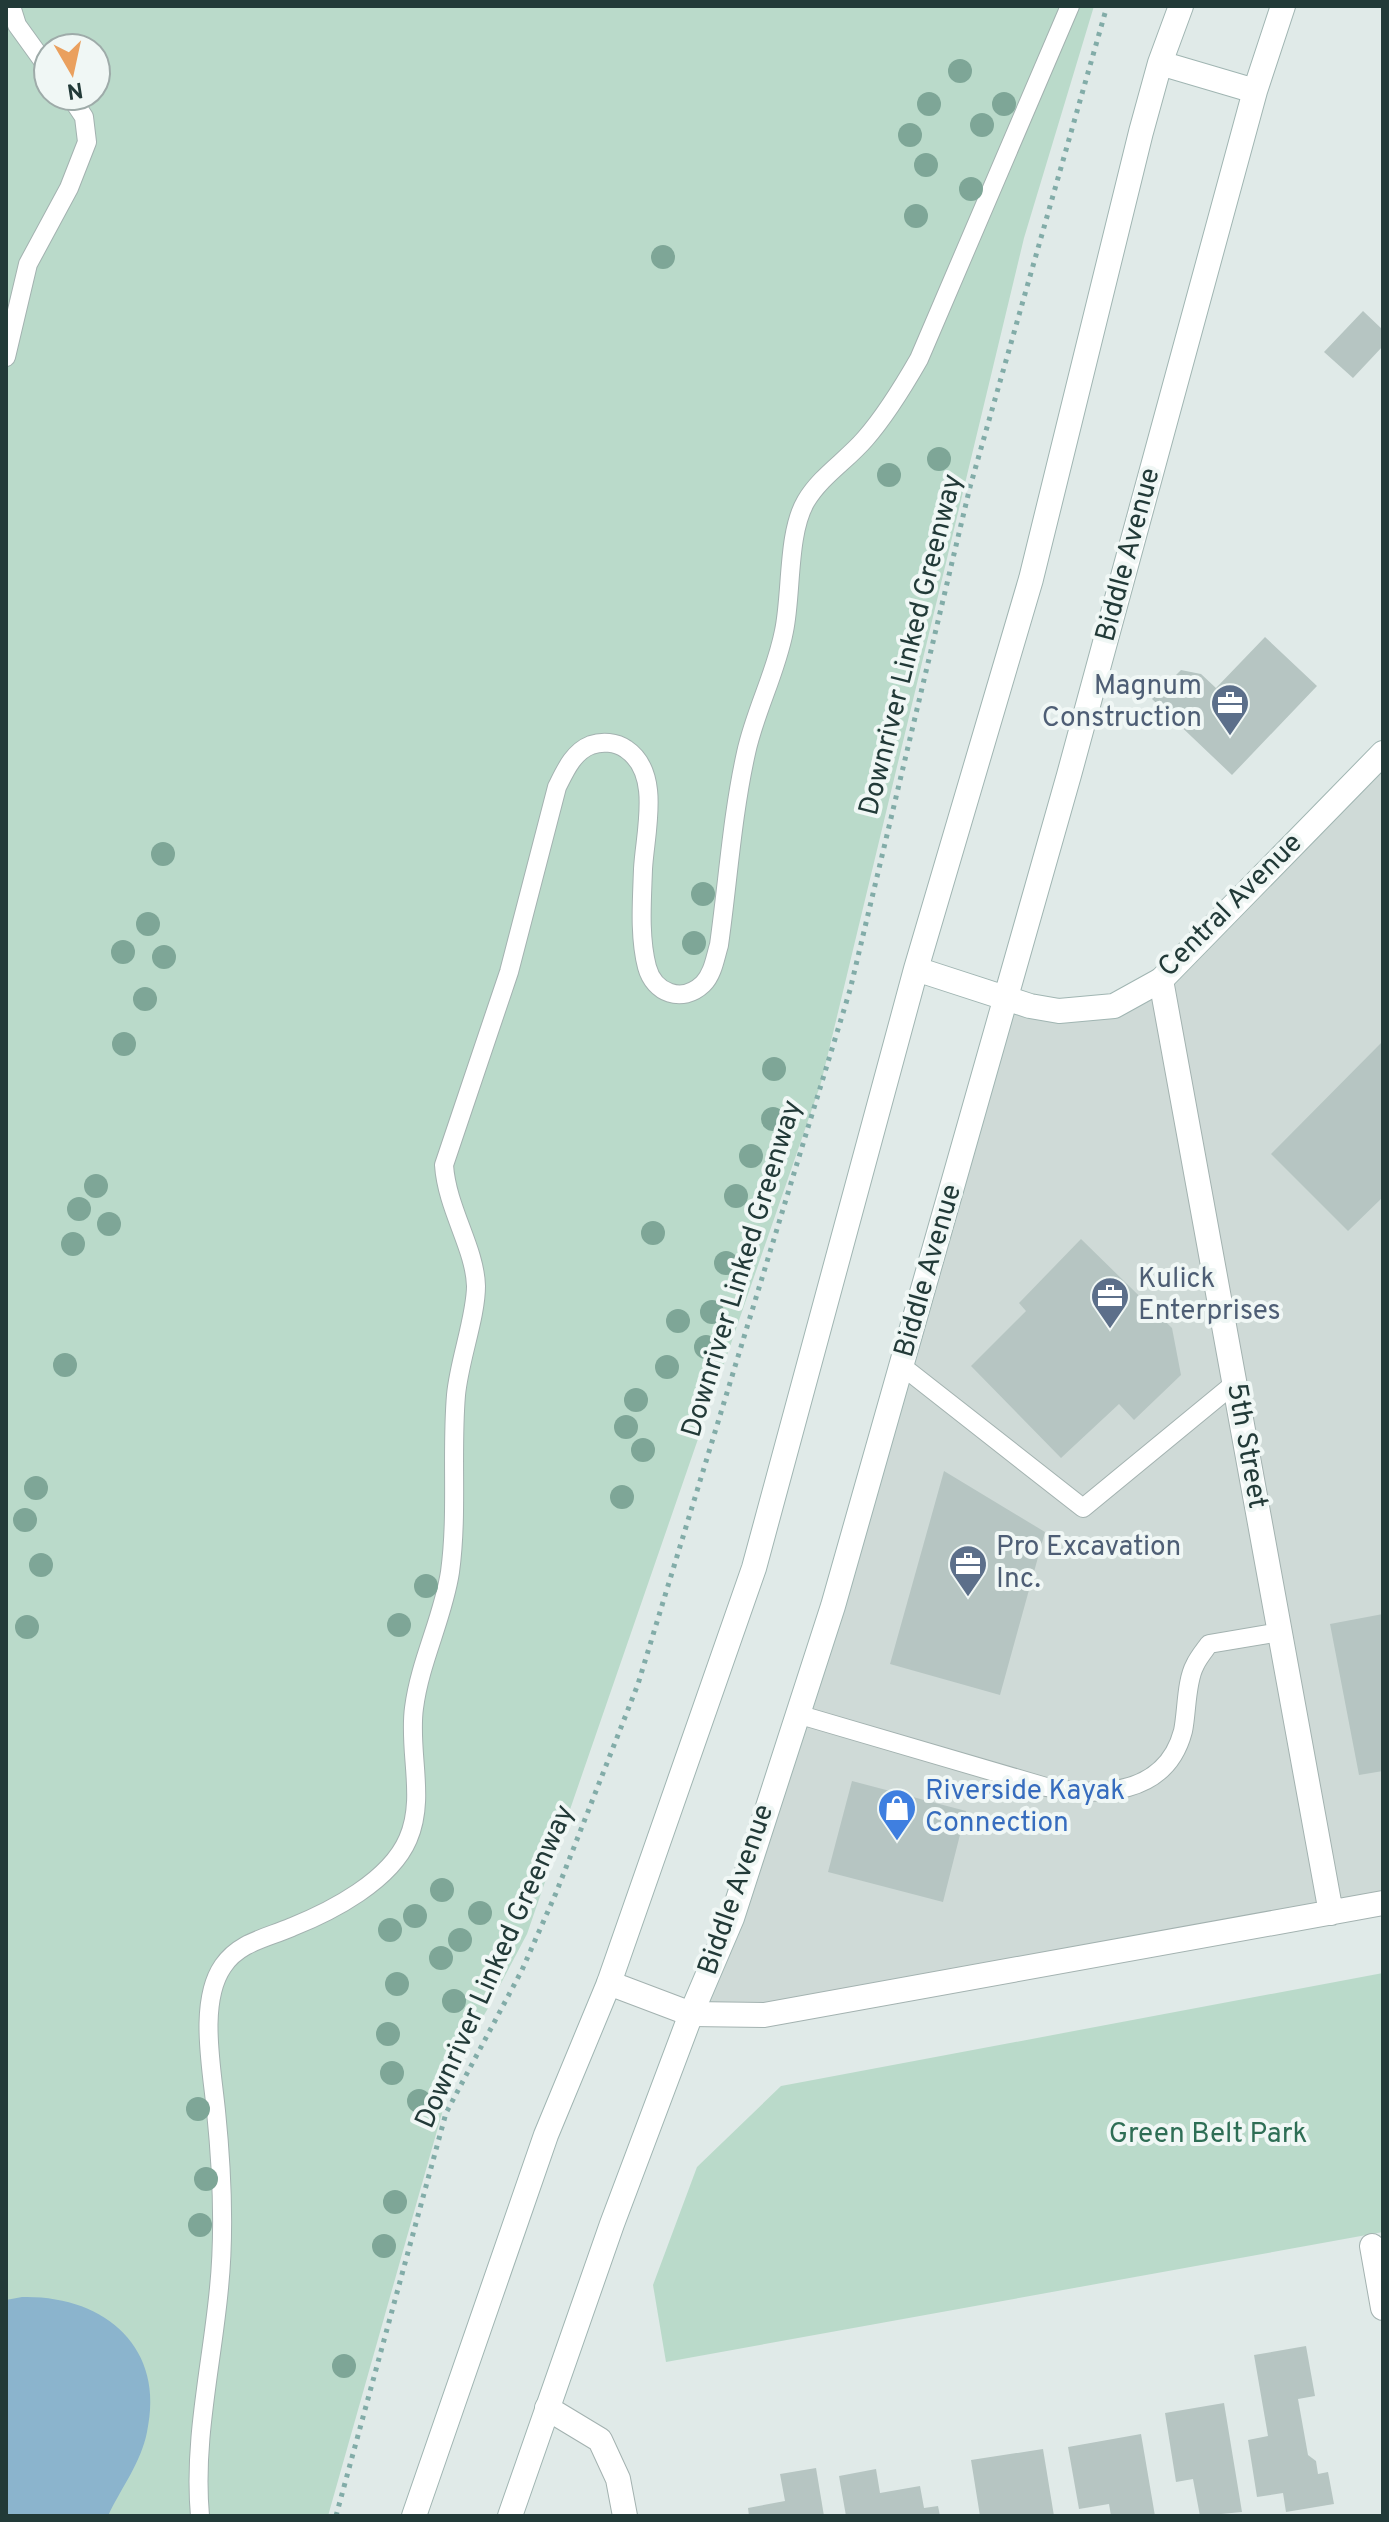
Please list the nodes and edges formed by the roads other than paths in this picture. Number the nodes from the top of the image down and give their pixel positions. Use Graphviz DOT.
graph roads {
  1 [pos="11,6"];
  2 [pos="1070,6"];
  3 [pos="1181,6"];
  4 [pos="1283,6"];
  5 [pos="32,46"];
  6 [pos="1160,63"];
  7 [pos="1255,91"];
  8 [pos="81,112"];
  9 [pos="6,357"];
  10 [pos="1383,753"];
  11 [pos="916,969"];
  12 [pos="1161,980"];
  13 [pos="1003,999"];
  14 [pos="902,1366"];
  15 [pos="1235,1383"];
  16 [pos="1280,1632"];
  17 [pos="797,1714"];
  18 [pos="1383,1903"];
  19 [pos="1331,1913"];
  20 [pos="609,1983"];
  21 [pos="691,2014"];
  22 [pos="1376,2252"];
  23 [pos="1383,2308"];
  24 [pos="547,2408"];
  25 [pos="200,2516"];
  26 [pos="414,2516"];
  27 [pos="510,2516"];
  28 [pos="625,2516"];
  1 -- 5 [label="lane"];
  2 -- 25 [label="lane"];
  3 -- 6 [label="main road"];
  4 -- 7 [label="main road, Biddle Avenue"];
  6 -- 7 [label="main road"];
  6 -- 11 [label="main road"];
  7 -- 13 [label="main road, Biddle Avenue"];
  8 -- 9 [label="lane"];
  10 -- 12 [label="main road, Central Avenue"];
  11 -- 13 [label="main road, Central Avenue"];
  11 -- 20 [label="main road"];
  12 -- 13 [label="main road, Central Avenue"];
  12 -- 15 [label="main road, 5th Street"];
  13 -- 14 [label="main road, Biddle Avenue"];
  14 -- 15 [label="lane"];
  14 -- 17 [label="main road, Biddle Avenue"];
  15 -- 16 [label="main road, 5th Street"];
  16 -- 17 [label="lane"];
  16 -- 19 [label="main road, 5th Street"];
  17 -- 21 [label="main road, Biddle Avenue"];
  18 -- 19 [label="main road"];
  19 -- 21 [label="main road"];
  20 -- 21 [label="main road"];
  20 -- 26 [label="main road"];
  21 -- 24 [label="main road, Biddle Avenue"];
  22 -- 23 [label="main road"];
  24 -- 27 [label="main road, Biddle Avenue"];
  24 -- 28 [label="main road"];
}
